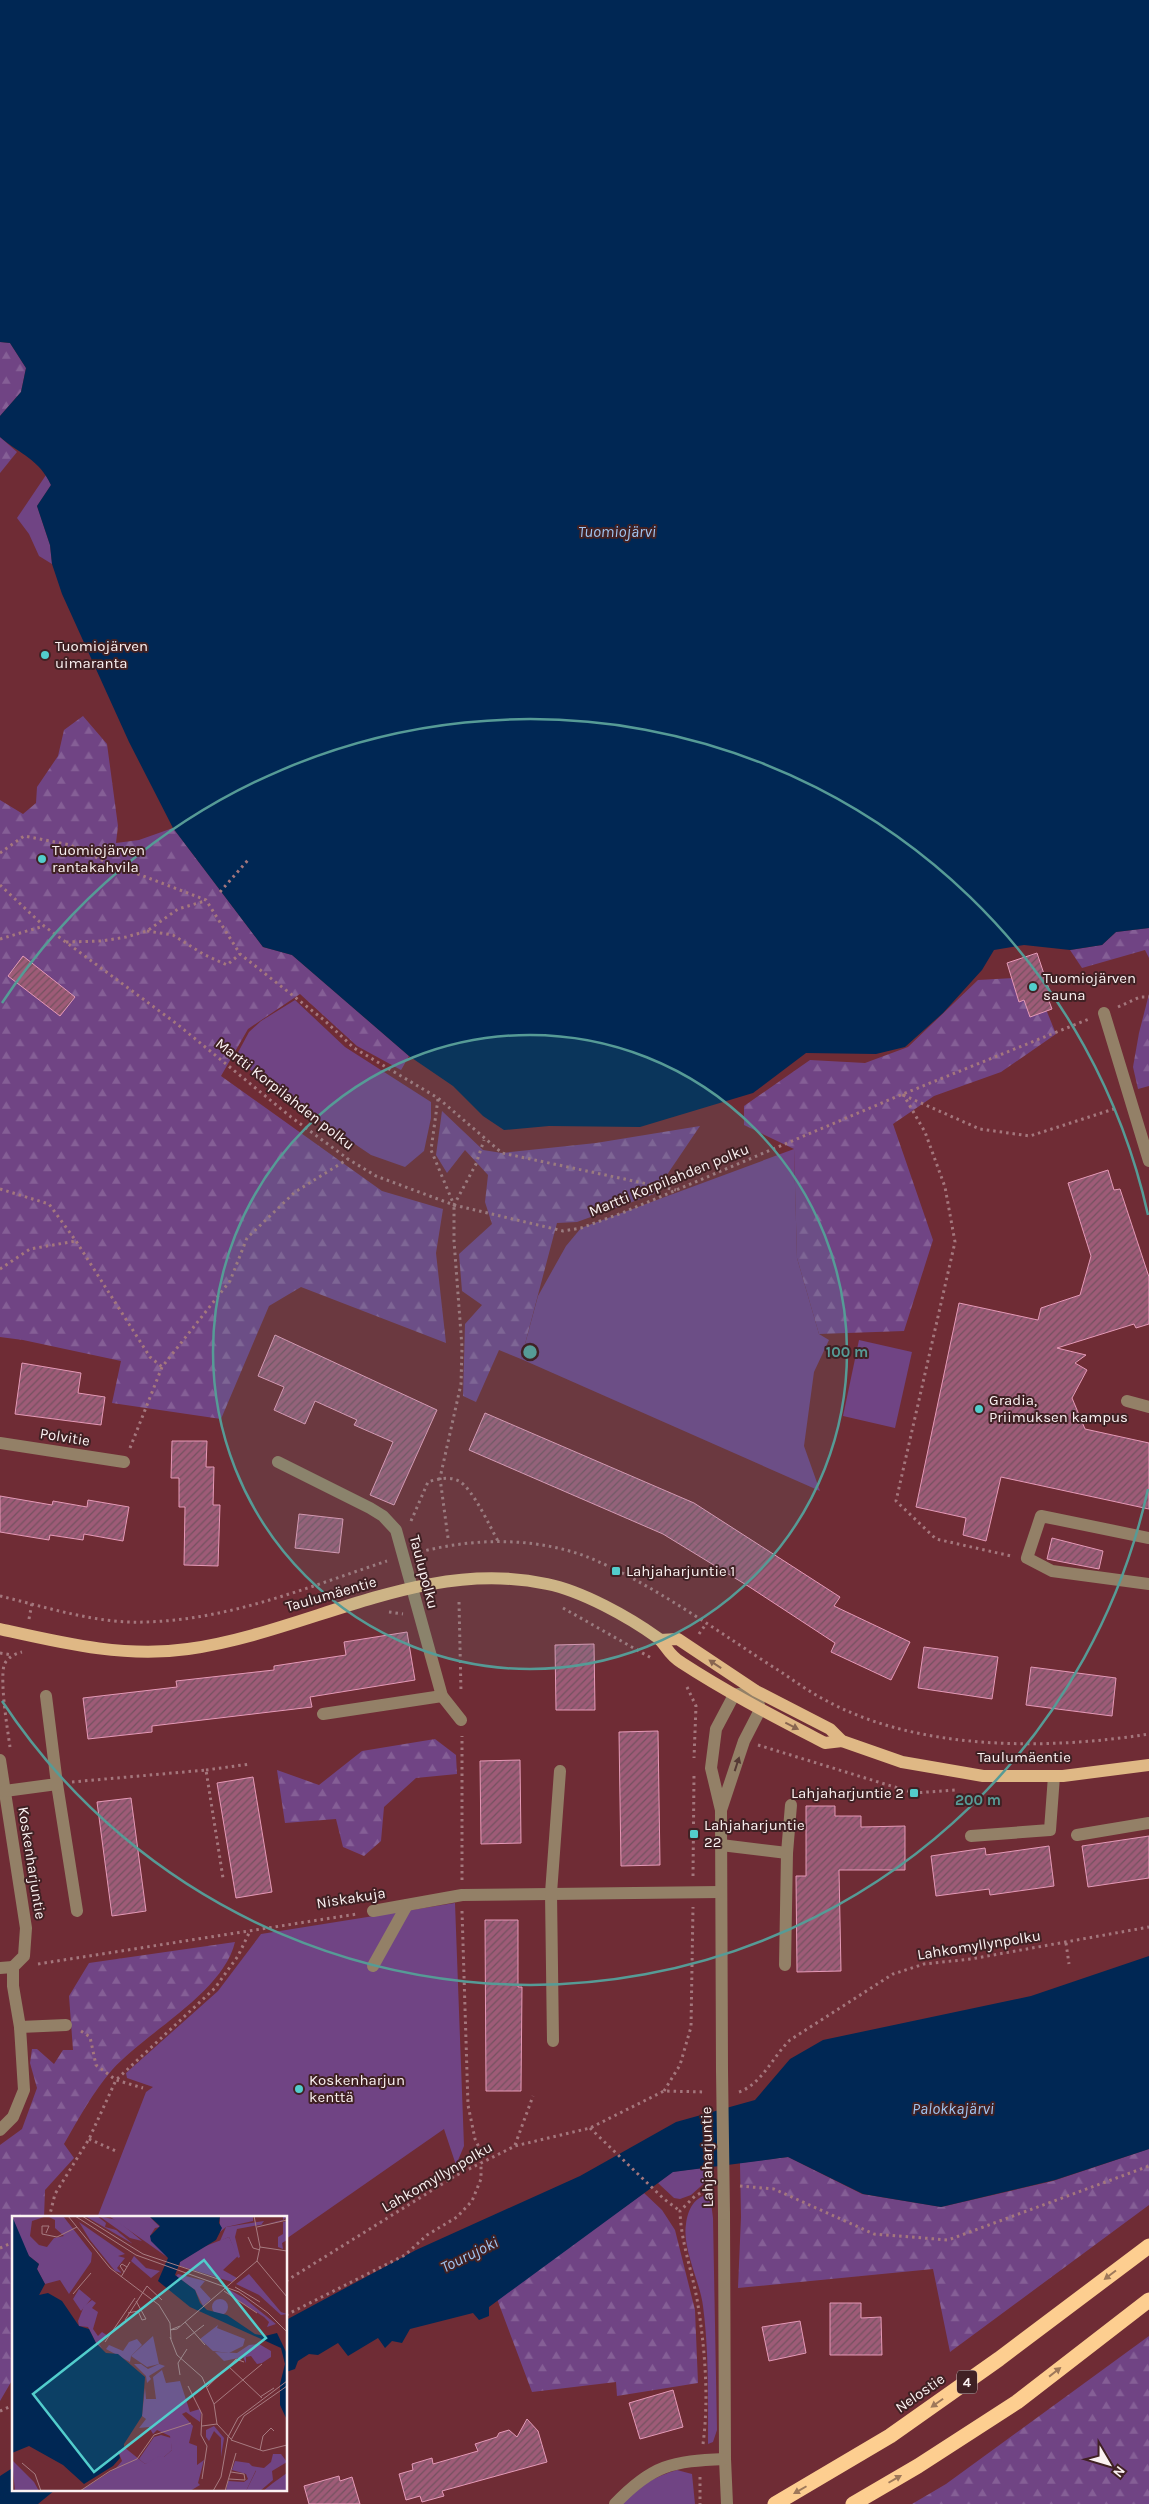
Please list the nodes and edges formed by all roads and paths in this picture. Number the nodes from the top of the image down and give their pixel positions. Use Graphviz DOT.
graph roads {
  1 [pos="0,853"];
  2 [pos="248,860"];
  3 [pos="0,885"];
  4 [pos="220,892"];
  5 [pos="206,900"];
  6 [pos="44,926"];
  7 [pos="146,931"];
  8 [pos="0,939"];
  9 [pos="65,942"];
  10 [pos="240,954"];
  11 [pos="1149,998"];
  12 [pos="1104,1013"];
  13 [pos="903,1094"];
  14 [pos="438,1098"];
  15 [pos="1132,1104"];
  16 [pos="484,1140"];
  17 [pos="348,1159"];
  18 [pos="1149,1161"];
  19 [pos="0,1189"];
  20 [pos="677,1190"];
  21 [pos="454,1205"];
  22 [pos="76,1241"];
  23 [pos="0,1269"];
  24 [pos="162,1367"];
  25 [pos="1127,1401"];
  26 [pos="1149,1407"];
  27 [pos="0,1443"];
  28 [pos="124,1462"];
  29 [pos="278,1462"];
  30 [pos="440,1478"];
  31 [pos="410,1524"];
  32 [pos="448,1538"];
  33 [pos="1149,1538"];
  34 [pos="498,1541"];
  35 [pos="403,1556"];
  36 [pos="1034,1562"];
  37 [pos="1149,1584"];
  38 [pos="412,1588"];
  39 [pos="0,1596"];
  40 [pos="459,1602"];
  41 [pos="559,1606"];
  42 [pos="417,1610"];
  43 [pos="379,1615"];
  44 [pos="706,1624"];
  45 [pos="0,1629"];
  46 [pos="660,1640"];
  47 [pos="690,1646"];
  48 [pos="22,1651"];
  49 [pos="0,1653"];
  50 [pos="31,1653"];
  51 [pos="12,1655"];
  52 [pos="659,1662"];
  53 [pos="681,1662"];
  54 [pos="756,1691"];
  55 [pos="734,1695"];
  56 [pos="46,1696"];
  57 [pos="442,1696"];
  58 [pos="760,1710"];
  59 [pos="323,1714"];
  60 [pos="461,1720"];
  61 [pos="1149,1734"];
  62 [pos="842,1740"];
  63 [pos="0,1760"];
  64 [pos="250,1764"];
  65 [pos="1149,1765"];
  66 [pos="206,1770"];
  67 [pos="560,1771"];
  68 [pos="1054,1776"];
  69 [pos="57,1784"];
  70 [pos="5,1792"];
  71 [pos="791,1805"];
  72 [pos="721,1810"];
  73 [pos="1149,1823"];
  74 [pos="971,1836"];
  75 [pos="1077,1836"];
  76 [pos="721,1845"];
  77 [pos="787,1853"];
  78 [pos="223,1878"];
  79 [pos="693,1892"];
  80 [pos="720,1892"];
  81 [pos="551,1893"];
  82 [pos="462,1895"];
  83 [pos="407,1905"];
  84 [pos="77,1911"];
  85 [pos="372,1911"];
  86 [pos="1149,1927"];
  87 [pos="250,1930"];
  88 [pos="1066,1943"];
  89 [pos="1069,1964"];
  90 [pos="785,1965"];
  91 [pos="373,1966"];
  92 [pos="13,1967"];
  93 [pos="0,1968"];
  94 [pos="13,1986"];
  95 [pos="66,2026"];
  96 [pos="20,2027"];
  97 [pos="553,2042"];
  98 [pos="777,2052"];
  99 [pos="116,2080"];
  100 [pos="143,2088"];
  101 [pos="533,2096"];
  102 [pos="590,2128"];
  103 [pos="0,2130"];
  104 [pos="89,2139"];
  105 [pos="515,2146"];
  106 [pos="118,2152"];
  107 [pos="485,2160"];
  108 [pos="481,2162"];
  109 [pos="1149,2166"];
  110 [pos="735,2186"];
  111 [pos="709,2188"];
  112 [pos="680,2211"];
  113 [pos="50,2216"];
  114 [pos="12,2243"];
  115 [pos="1149,2246"];
  116 [pos="0,2248"];
  117 [pos="288,2279"];
  118 [pos="1149,2300"];
  119 [pos="288,2313"];
  120 [pos="12,2405"];
  121 [pos="0,2411"];
  122 [pos="725,2459"];
  123 [pos="701,2460"];
  124 [pos="615,2504"];
  125 [pos="700,2504"];
  126 [pos="727,2504"];
  127 [pos="775,2504"];
  128 [pos="853,2504"];
  1 -- 5 [label="path"];
  2 -- 4 [label="path"];
  3 -- 6 [label="path, Martti Korpilahden polku"];
  5 -- 7 [label="path"];
  5 -- 10 [label="path"];
  6 -- 8 [label="path"];
  6 -- 9 [label="path, Martti Korpilahden polku"];
  7 -- 9 [label="path"];
  7 -- 10 [label="path"];
  9 -- 17 [label="path, Martti Korpilahden polku"];
  10 -- 14 [label="path"];
  11 -- 12 [label="path, Martti Korpilahden polku"];
  12 -- 13 [label="path, Martti Korpilahden polku"];
  12 -- 15 [label="street"];
  13 -- 15 [label="path"];
  13 -- 20 [label="path, Martti Korpilahden polku"];
  13 -- 36 [label="path"];
  14 -- 16 [label="path"];
  14 -- 21 [label="path"];
  15 -- 18 [label="street"];
  16 -- 20 [label="path"];
  16 -- 21 [label="path"];
  17 -- 21 [label="path, Martti Korpilahden polku"];
  17 -- 24 [label="path"];
  19 -- 22 [label="path"];
  20 -- 21 [label="path, Martti Korpilahden polku"];
  21 -- 30 [label="path"];
  22 -- 23 [label="path"];
  22 -- 24 [label="path"];
  24 -- 28 [label="path"];
  25 -- 26 [label="street"];
  27 -- 28 [label="street, Polvitie"];
  29 -- 35 [label="street, Taulupolku"];
  30 -- 31 [label="path"];
  30 -- 32 [label="path"];
  30 -- 34 [label="path"];
  33 -- 36 [label="street"];
  34 -- 35 [label="path"];
  34 -- 44 [label="path"];
  35 -- 38 [label="street, Taulupolku"];
  35 -- 39 [label="path"];
  36 -- 37 [label="street"];
  38 -- 42 [label="street, Taulupolku"];
  38 -- 45 [label="main road, Taulumäentie"];
  38 -- 46 [label="main road, Taulumäentie"];
  40 -- 60 [label="path"];
  41 -- 52 [label="path"];
  42 -- 43 [label="path"];
  42 -- 57 [label="street, Taulupolku"];
  44 -- 47 [label="path"];
  44 -- 61 [label="path"];
  46 -- 47 [label="main road, Taulumäentie"];
  46 -- 53 [label="main road, Taulumäentie"];
  54 -- 47 [label="main road, Taulumäentie, one-way"];
  48 -- 50 [label="path"];
  49 -- 51 [label="path"];
  53 -- 55 [label="main road, Taulumäentie"];
  53 -- 79 [label="path"];
  54 -- 55 [label="street"];
  54 -- 58 [label="street"];
  54 -- 62 [label="main road, Taulumäentie"];
  55 -- 58 [label="main road, Taulumäentie"];
  55 -- 72 [label="street, Lahjaharjuntie"];
  56 -- 69 [label="street"];
  57 -- 59 [label="street"];
  57 -- 60 [label="street, Taulupolku"];
  58 -- 62 [label="main road, Taulumäentie, one-way"];
  72 -- 58 [label="street, Lahjaharjuntie, one-way"];
  60 -- 82 [label="path"];
  62 -- 68 [label="main road, Taulumäentie"];
  63 -- 70 [label="street, Koskenharjuntie"];
  64 -- 66 [label="path"];
  65 -- 68 [label="main road, Taulumäentie"];
  66 -- 69 [label="path"];
  66 -- 78 [label="path"];
  67 -- 81 [label="street"];
  68 -- 74 [label="street"];
  69 -- 70 [label="street"];
  69 -- 84 [label="street"];
  70 -- 92 [label="street, Koskenharjuntie"];
  71 -- 77 [label="street"];
  72 -- 76 [label="street, Lahjaharjuntie"];
  73 -- 75 [label="street"];
  76 -- 77 [label="street"];
  76 -- 80 [label="street, Lahjaharjuntie"];
  77 -- 90 [label="street"];
  79 -- 80 [label="street, Niskakuja"];
  79 -- 81 [label="street, Niskakuja"];
  79 -- 102 [label="path, Lahkomyllynpolku"];
  80 -- 122 [label="street, Lahjaharjuntie, bridge"];
  81 -- 82 [label="street, Niskakuja"];
  81 -- 97 [label="street"];
  82 -- 83 [label="street, Niskakuja"];
  82 -- 107 [label="path"];
  83 -- 85 [label="street, Niskakuja"];
  83 -- 91 [label="street"];
  85 -- 87 [label="path, Niskakuja"];
  86 -- 88 [label="path, Lahkomyllynpolku"];
  87 -- 94 [label="path, Niskakuja"];
  87 -- 99 [label="path"];
  88 -- 89 [label="path"];
  88 -- 98 [label="path, Lahkomyllynpolku"];
  92 -- 93 [label="street"];
  92 -- 94 [label="street"];
  94 -- 96 [label="street"];
  95 -- 96 [label="street"];
  95 -- 99 [label="path"];
  96 -- 103 [label="street"];
  99 -- 100 [label="path"];
  99 -- 104 [label="path"];
  101 -- 105 [label="path"];
  102 -- 105 [label="path, Lahkomyllynpolku"];
  102 -- 112 [label="path"];
  104 -- 106 [label="path"];
  104 -- 113 [label="path"];
  105 -- 107 [label="path, Lahkomyllynpolku"];
  107 -- 108 [label="path, Lahkomyllynpolku"];
  108 -- 117 [label="path, Lahkomyllynpolku"];
  108 -- 119 [label="path"];
  109 -- 110 [label="path"];
  111 -- 112 [label="path"];
  112 -- 123 [label="path"];
  114 -- 116 [label="path"];
  115 -- 127 [label="highway, Nelostie / 4, one-way"];
  128 -- 118 [label="highway, one-way"];
  120 -- 121 [label="path"];
  122 -- 123 [label="street"];
  122 -- 126 [label="street, Lahjaharjuntie"];
  123 -- 124 [label="street"];
  123 -- 125 [label="path"];
}
